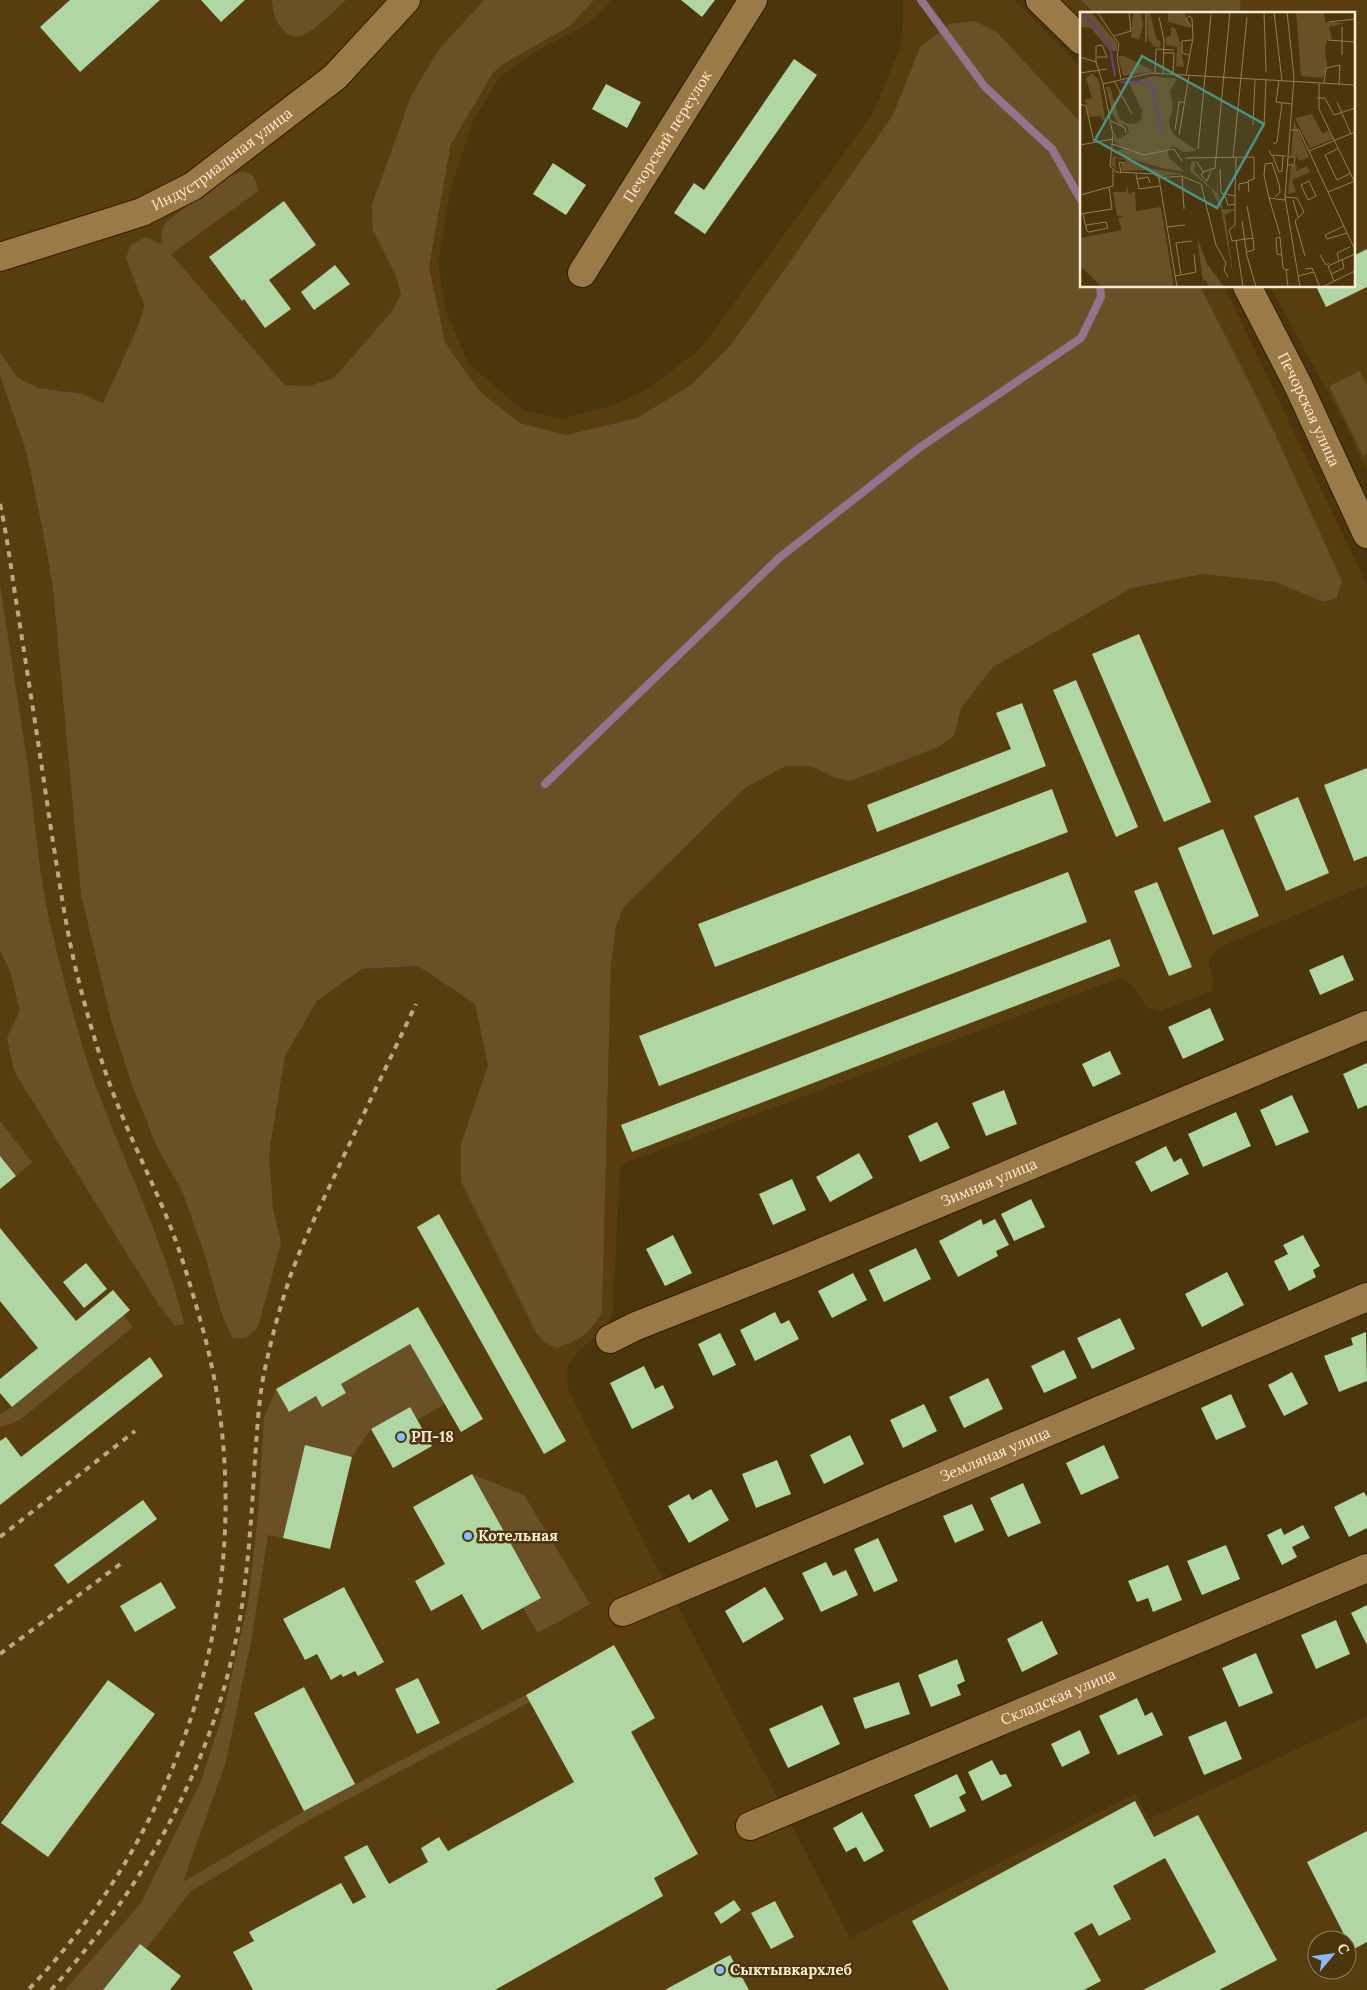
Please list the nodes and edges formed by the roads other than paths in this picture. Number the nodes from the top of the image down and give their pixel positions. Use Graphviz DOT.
graph roads {
  1 [pos="406,0"];
  2 [pos="753,0"];
  3 [pos="1040,0"];
  4 [pos="1080,39"];
  5 [pos="0,257"];
  6 [pos="582,273"];
  7 [pos="1248,288"];
  8 [pos="1367,534"];
  9 [pos="1367,1025"];
  10 [pos="1367,1297"];
  11 [pos="610,1339"];
  12 [pos="1367,1568"];
  13 [pos="623,1612"];
  14 [pos="750,1826"];
  1 -- 5 [label="street, Индустриальная улица"];
  2 -- 6 [label="street, Печорский переулок"];
  3 -- 4 [label="street"];
  7 -- 8 [label="street, Печорская улица"];
  9 -- 11 [label="street, Зимняя улица"];
  10 -- 13 [label="street, Земляная улица"];
  12 -- 14 [label="street, Складская улица"];
}
